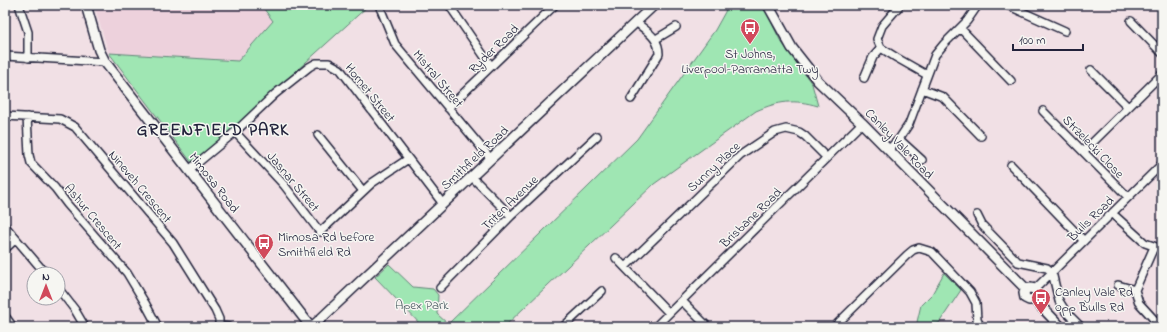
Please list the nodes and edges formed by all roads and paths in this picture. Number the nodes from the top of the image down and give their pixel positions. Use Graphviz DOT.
graph roads {
  1 [pos="19,5"];
  2 [pos="86,5"];
  3 [pos="379,5"];
  4 [pos="449,5"];
  5 [pos="555,5"];
  6 [pos="654,5"];
  7 [pos="768,5"];
  8 [pos="900,5"];
  9 [pos="978,5"];
  10 [pos="1007,5"];
  11 [pos="1131,21"];
  12 [pos="636,22"];
  13 [pos="676,28"];
  14 [pos="960,28"];
  15 [pos="1065,32"];
  16 [pos="656,39"];
  17 [pos="881,48"];
  18 [pos="1162,53"];
  19 [pos="5,56"];
  20 [pos="28,58"];
  21 [pos="105,62"];
  22 [pos="491,66"];
  23 [pos="1091,70"];
  24 [pos="1162,74"];
  25 [pos="927,75"];
  26 [pos="864,78"];
  27 [pos="1011,81"];
  28 [pos="922,90"];
  29 [pos="631,99"];
  30 [pos="448,108"];
  31 [pos="1128,108"];
  32 [pos="1043,111"];
  33 [pos="5,116"];
  34 [pos="27,117"];
  35 [pos="862,123"];
  36 [pos="235,132"];
  37 [pos="318,134"];
  38 [pos="597,136"];
  39 [pos="981,136"];
  40 [pos="899,139"];
  41 [pos="889,150"];
  42 [pos="1084,151"];
  43 [pos="827,158"];
  44 [pos="408,159"];
  45 [pos="491,159"];
  46 [pos="922,160"];
  47 [pos="1162,164"];
  48 [pos="1011,165"];
  49 [pos="189,170"];
  50 [pos="472,177"];
  51 [pos="363,191"];
  52 [pos="1128,198"];
  53 [pos="443,204"];
  54 [pos="1112,213"];
  55 [pos="978,215"];
  56 [pos="511,216"];
  57 [pos="5,226"];
  58 [pos="16,239"];
  59 [pos="1084,241"];
  60 [pos="1154,247"];
  61 [pos="5,249"];
  62 [pos="1162,249"];
  63 [pos="616,258"];
  64 [pos="39,266"];
  65 [pos="625,267"];
  66 [pos="1052,272"];
  67 [pos="1118,285"];
  68 [pos="440,288"];
  69 [pos="1135,290"];
  70 [pos="602,291"];
  71 [pos="1032,293"];
  72 [pos="66,298"];
  73 [pos="682,301"];
  74 [pos="669,313"];
  75 [pos="5,316"];
  76 [pos="219,326"];
  77 [pos="13,327"];
  78 [pos="85,327"];
  79 [pos="158,327"];
  80 [pos="228,327"];
  81 [pos="312,327"];
  82 [pos="563,327"];
  83 [pos="655,327"];
  84 [pos="708,327"];
  85 [pos="834,327"];
  86 [pos="981,327"];
  87 [pos="1061,327"];
  88 [pos="1081,327"];
  89 [pos="1161,327"];
  1 -- 20 [label="street"];
  2 -- 21 [label="main road, Mimosa Road"];
  3 -- 30 [label="street, Mistral Street"];
  4 -- 22 [label="street"];
  5 -- 22 [label="street, Ryder Road"];
  6 -- 12 [label="main road, Smithfield Road"];
  7 -- 35 [label="main road, Canley Vale Road"];
  8 -- 17 [label="street"];
  9 -- 14 [label="street"];
  10 -- 15 [label="street"];
  11 -- 18 [label="street"];
  12 -- 16 [label="street"];
  12 -- 45 [label="main road, Smithfield Road"];
  13 -- 16 [label="street"];
  14 -- 25 [label="street"];
  14 -- 27 [label="street"];
  16 -- 29 [label="street"];
  17 -- 25 [label="street"];
  17 -- 26 [label="street"];
  19 -- 20 [label="street"];
  20 -- 21 [label="street"];
  21 -- 49 [label="main road, Mimosa Road"];
  22 -- 30 [label="street, Ryder Road"];
  23 -- 31 [label="street"];
  24 -- 31 [label="street"];
  25 -- 28 [label="street"];
  28 -- 39 [label="street"];
  28 -- 40 [label="street"];
  30 -- 45 [label="street, Mistral Street"];
  31 -- 42 [label="street"];
  32 -- 42 [label="street, Strzelecki Close"];
  33 -- 34 [label="street, Nineveh Crescent"];
  34 -- 76 [label="street, Nineveh Crescent"];
  34 -- 79 [label="street, Ashur Crescent"];
  35 -- 41 [label="main road, Canley Vale Road"];
  35 -- 43 [label="street, Brisbane Road"];
  36 -- 44 [label="street, Hornet Street"];
  36 -- 49 [label="street, Hornet Street"];
  36 -- 51 [label="street, Jasnar Street"];
  37 -- 51 [label="street"];
  38 -- 56 [label="street, Triten Avenue"];
  40 -- 41 [label="street"];
  40 -- 46 [label="street"];
  41 -- 71 [label="main road, Canley Vale Road"];
  42 -- 52 [label="street, Strzelecki Close"];
  43 -- 65 [label="street, Sunny Place"];
  43 -- 73 [label="street, Brisbane Road"];
  44 -- 51 [label="street, Jasnar Street"];
  44 -- 53 [label="street, Hornet Street"];
  45 -- 50 [label="main road, Smithfield Road"];
  47 -- 52 [label="street, Bulls Road"];
  48 -- 59 [label="street"];
  49 -- 81 [label="main road, Mimosa Road"];
  50 -- 53 [label="main road, Smithfield Road"];
  50 -- 56 [label="street"];
  52 -- 54 [label="street, Bulls Road"];
  53 -- 81 [label="main road, Smithfield Road"];
  54 -- 59 [label="street, Bulls Road"];
  54 -- 60 [label="street"];
  55 -- 66 [label="street"];
  56 -- 68 [label="street, Triten Avenue"];
  57 -- 58 [label="street"];
  58 -- 61 [label="street"];
  58 -- 64 [label="street"];
  59 -- 66 [label="street, Bulls Road"];
  60 -- 62 [label="street"];
  60 -- 69 [label="street"];
  63 -- 65 [label="street"];
  65 -- 74 [label="street"];
  66 -- 71 [label="street, Bulls Road"];
  66 -- 88 [label="street"];
  67 -- 69 [label="street"];
  69 -- 89 [label="street"];
  70 -- 82 [label="street"];
  71 -- 87 [label="main road, Canley Vale Road"];
  72 -- 78 [label="street"];
  73 -- 74 [label="street, Brisbane Road"];
  73 -- 84 [label="street"];
  74 -- 83 [label="street, Brisbane Road"];
  75 -- 77 [label="street"];
  76 -- 80 [label="street, Nineveh Crescent"];
  85 -- 86 [label="street"];
}
